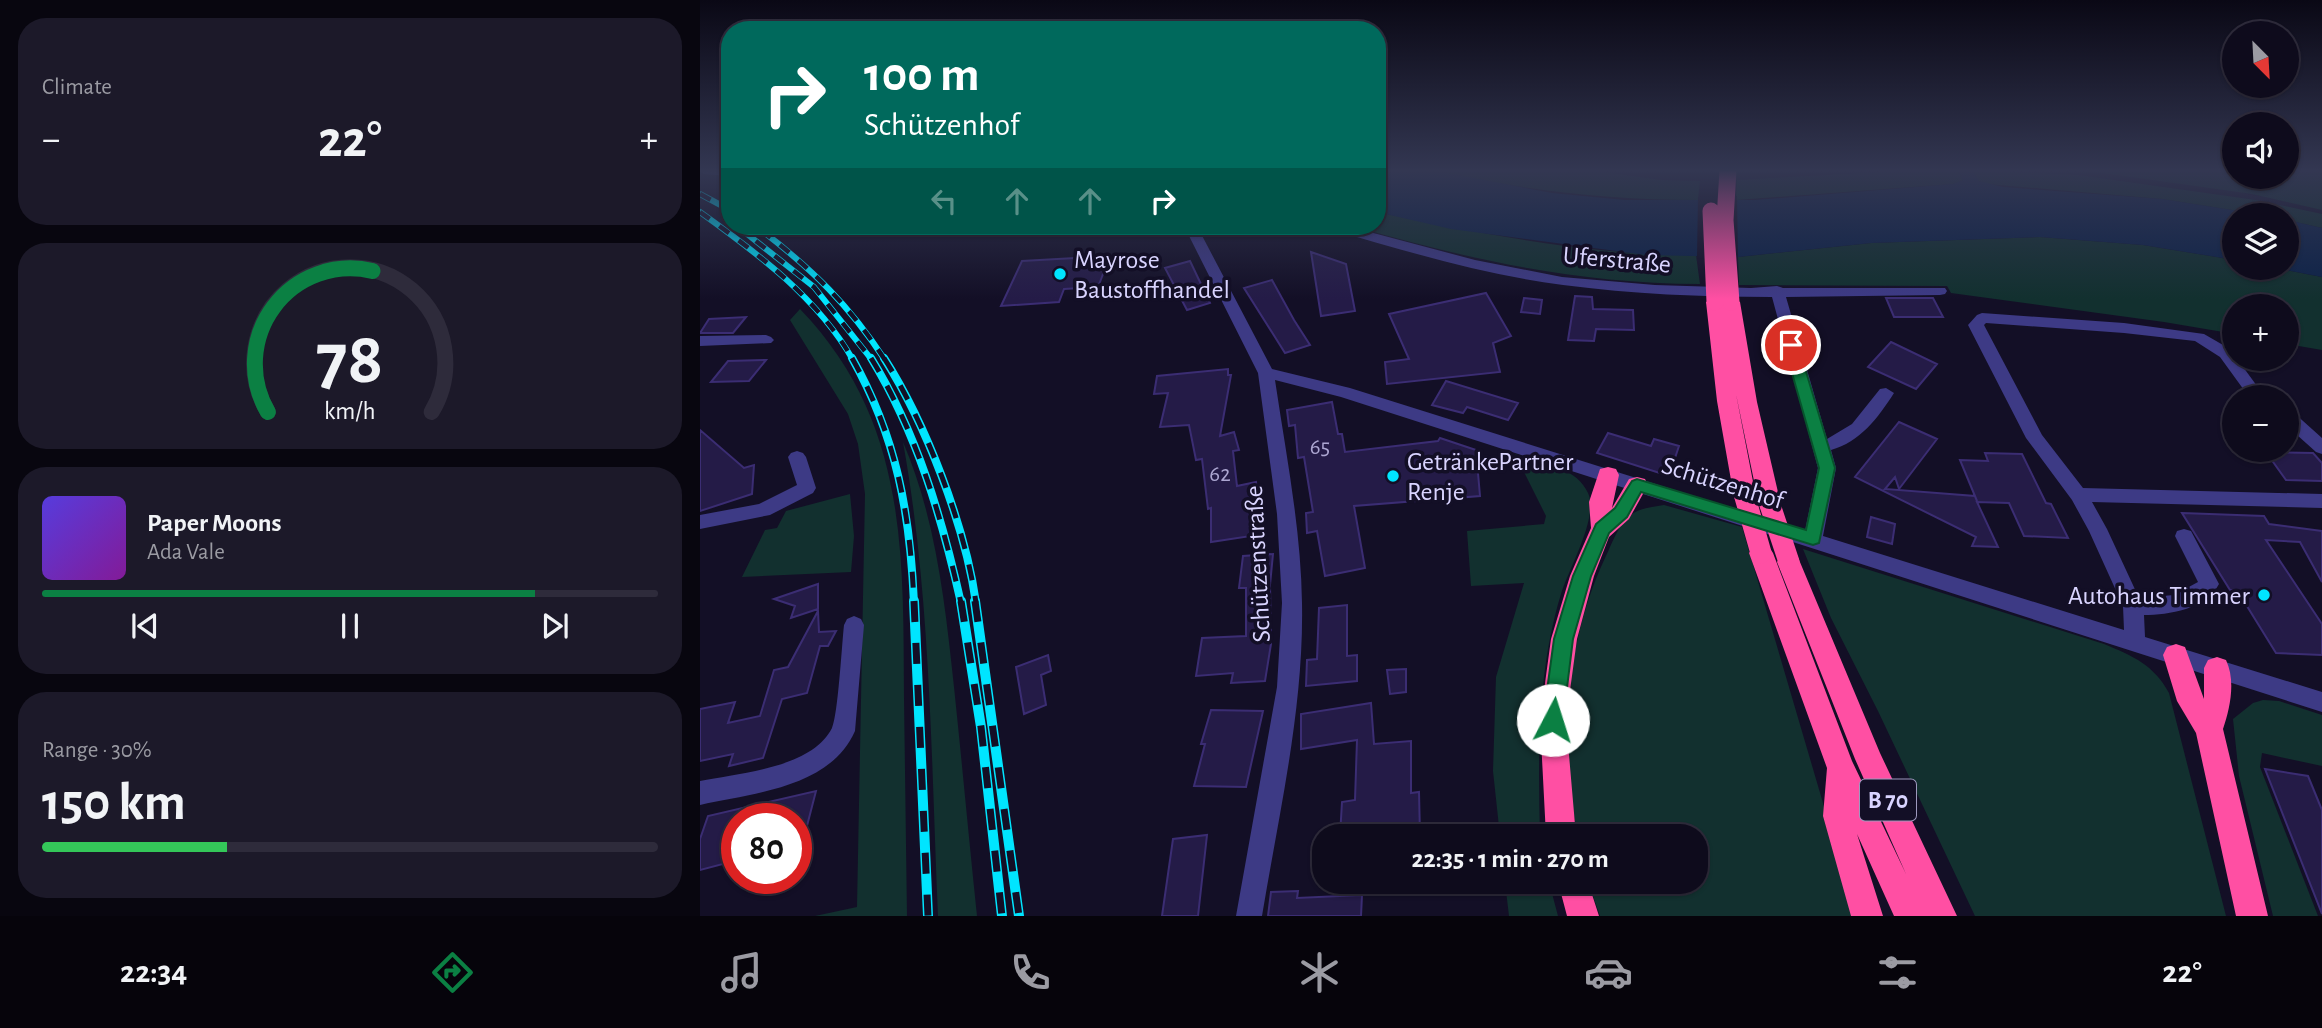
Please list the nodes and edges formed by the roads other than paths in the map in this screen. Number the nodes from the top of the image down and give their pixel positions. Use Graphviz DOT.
graph roads {
  1 [pos="1712,213"];
  2 [pos="1725,213"];
  3 [pos="1195,235"];
  4 [pos="1365,235"];
  5 [pos="1777,290"];
  6 [pos="1940,291"];
  7 [pos="1723,302"];
  8 [pos="766,340"];
  9 [pos="700,341"];
  10 [pos="1266,373"];
  11 [pos="2248,385"];
  12 [pos="1886,393"];
  13 [pos="2299,427"];
  14 [pos="1821,446"];
  15 [pos="2322,448"];
  16 [pos="797,457"];
  17 [pos="1608,475"];
  18 [pos="1637,485"];
  19 [pos="2078,495"];
  20 [pos="2322,501"];
  21 [pos="700,522"];
  22 [pos="1602,529"];
  23 [pos="2184,536"];
  24 [pos="1813,539"];
  25 [pos="2133,606"];
  26 [pos="854,625"];
  27 [pos="2135,642"];
  28 [pos="2176,655"];
  29 [pos="2217,668"];
  30 [pos="2322,702"];
  31 [pos="2209,729"];
  32 [pos="1841,767"];
  33 [pos="700,793"];
  34 [pos="1560,824"];
  35 [pos="1577,894"];
  36 [pos="1249,916"];
  37 [pos="1583,916"];
  38 [pos="1867,916"];
  39 [pos="1910,916"];
  40 [pos="1941,916"];
  41 [pos="2252,916"];
  1 -- 7 [label="highway, B 70, bridge"];
  2 -- 7 [label="highway, B 70, bridge"];
  3 -- 10 [label="street, Schützenstraße"];
  4 -- 5 [label="street, Uferstraße"];
  5 -- 6 [label="street, Uferstraße"];
  5 -- 14 [label="street"];
  7 -- 32 [label="highway, B 70, bridge"];
  7 -- 40 [label="highway, B 70, bridge"];
  8 -- 9 [label="street"];
  10 -- 17 [label="street, Schützenhof"];
  10 -- 36 [label="street, Schützenstraße"];
  11 -- 19 [label="street"];
  12 -- 14 [label="street"];
  13 -- 15 [label="street"];
  14 -- 24 [label="street"];
  16 -- 21 [label="street"];
  17 -- 18 [label="street, Schützenhof"];
  17 -- 22 [label="highway"];
  18 -- 22 [label="highway"];
  18 -- 24 [label="street, Schützenhof"];
  19 -- 20 [label="street"];
  19 -- 25 [label="street"];
  22 -- 34 [label="highway"];
  23 -- 25 [label="street"];
  24 -- 27 [label="street, Schützenhof"];
  25 -- 27 [label="street"];
  26 -- 33 [label="street"];
  27 -- 28 [label="street, Schützenhof"];
  28 -- 29 [label="street, Schützenhof"];
  28 -- 31 [label="highway"];
  29 -- 30 [label="street, Schützenhof"];
  29 -- 31 [label="highway"];
  31 -- 41 [label="highway"];
  32 -- 38 [label="highway"];
  32 -- 39 [label="highway, B 70"];
  35 -- 37 [label="highway"];
}
